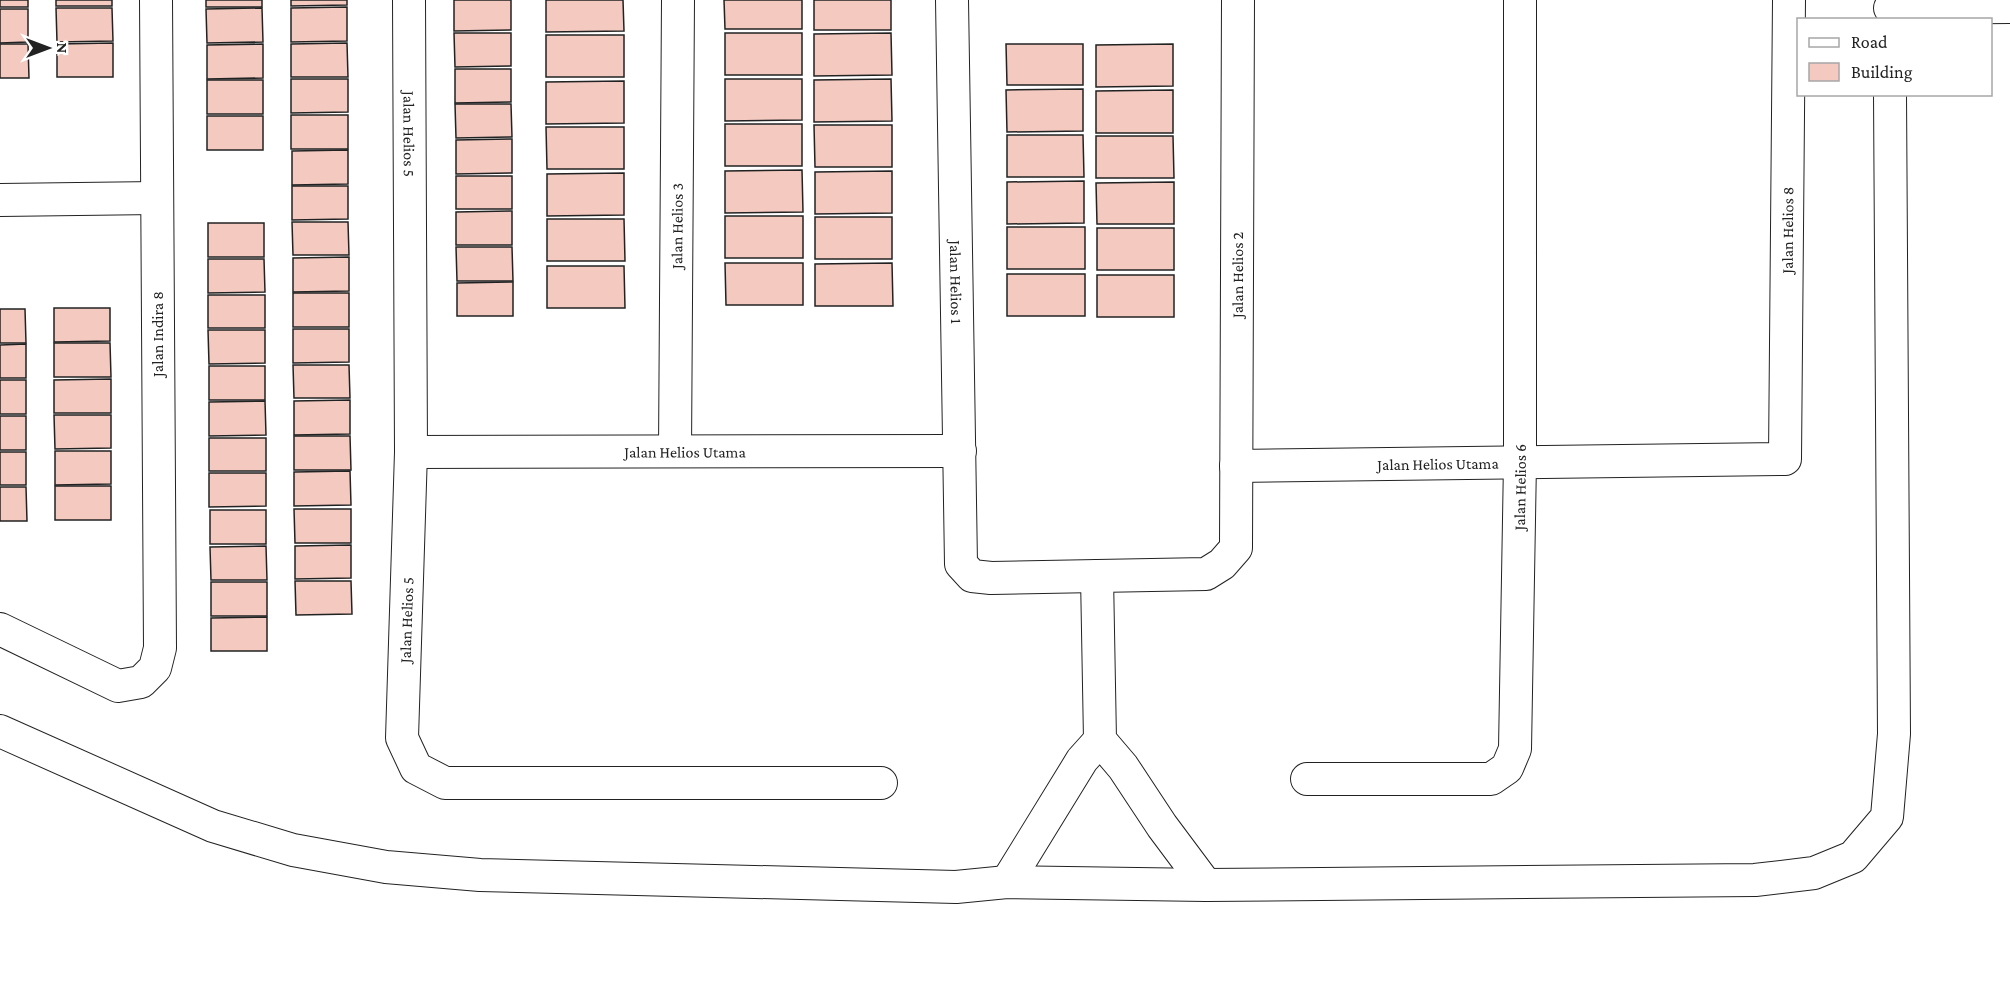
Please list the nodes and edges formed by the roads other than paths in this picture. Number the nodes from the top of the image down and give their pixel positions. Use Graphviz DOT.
graph roads {
  1 [pos="156,0"];
  2 [pos="409,0"];
  3 [pos="678,0"];
  4 [pos="951,0"];
  5 [pos="1238,0"];
  6 [pos="1520,0"];
  7 [pos="1789,0"];
  8 [pos="2010,7"];
  9 [pos="1890,9"];
  10 [pos="1890,96"];
  11 [pos="156,198"];
  12 [pos="0,200"];
  13 [pos="675,451"];
  14 [pos="960,451"];
  15 [pos="411,452"];
  16 [pos="1785,459"];
  17 [pos="1520,462"];
  18 [pos="1236,466"];
  19 [pos="1097,576"];
  20 [pos="0,629"];
  21 [pos="0,731"];
  22 [pos="1100,740"];
  23 [pos="1307,779"];
  24 [pos="881,783"];
  25 [pos="1006,882"];
  26 [pos="1206,885"];
  1 -- 11 [label="street, Jalan Indira 8"];
  2 -- 15 [label="street, Jalan Helios 5"];
  3 -- 13 [label="street, Jalan Helios 3"];
  4 -- 14 [label="street, Jalan Helios 1"];
  5 -- 18 [label="street, Jalan Helios 2"];
  6 -- 17 [label="street, Jalan Helios 6"];
  7 -- 16 [label="street, Jalan Helios 8"];
  8 -- 9 [label="street"];
  10 -- 26 [label="street"];
  11 -- 12 [label="street"];
  11 -- 20 [label="street, Jalan Indira 8"];
  13 -- 14 [label="street, Jalan Helios Utama"];
  13 -- 15 [label="street, Jalan Helios Utama"];
  14 -- 19 [label="street, Jalan Helios 1"];
  15 -- 24 [label="street, Jalan Helios 5"];
  16 -- 17 [label="street, Jalan Helios Utama"];
  17 -- 18 [label="street, Jalan Helios Utama"];
  17 -- 23 [label="street, Jalan Helios 6"];
  18 -- 19 [label="street, Jalan Helios 2"];
  19 -- 22 [label="street"];
  21 -- 25 [label="street"];
  22 -- 25 [label="street"];
  22 -- 26 [label="street"];
  25 -- 26 [label="street"];
}
